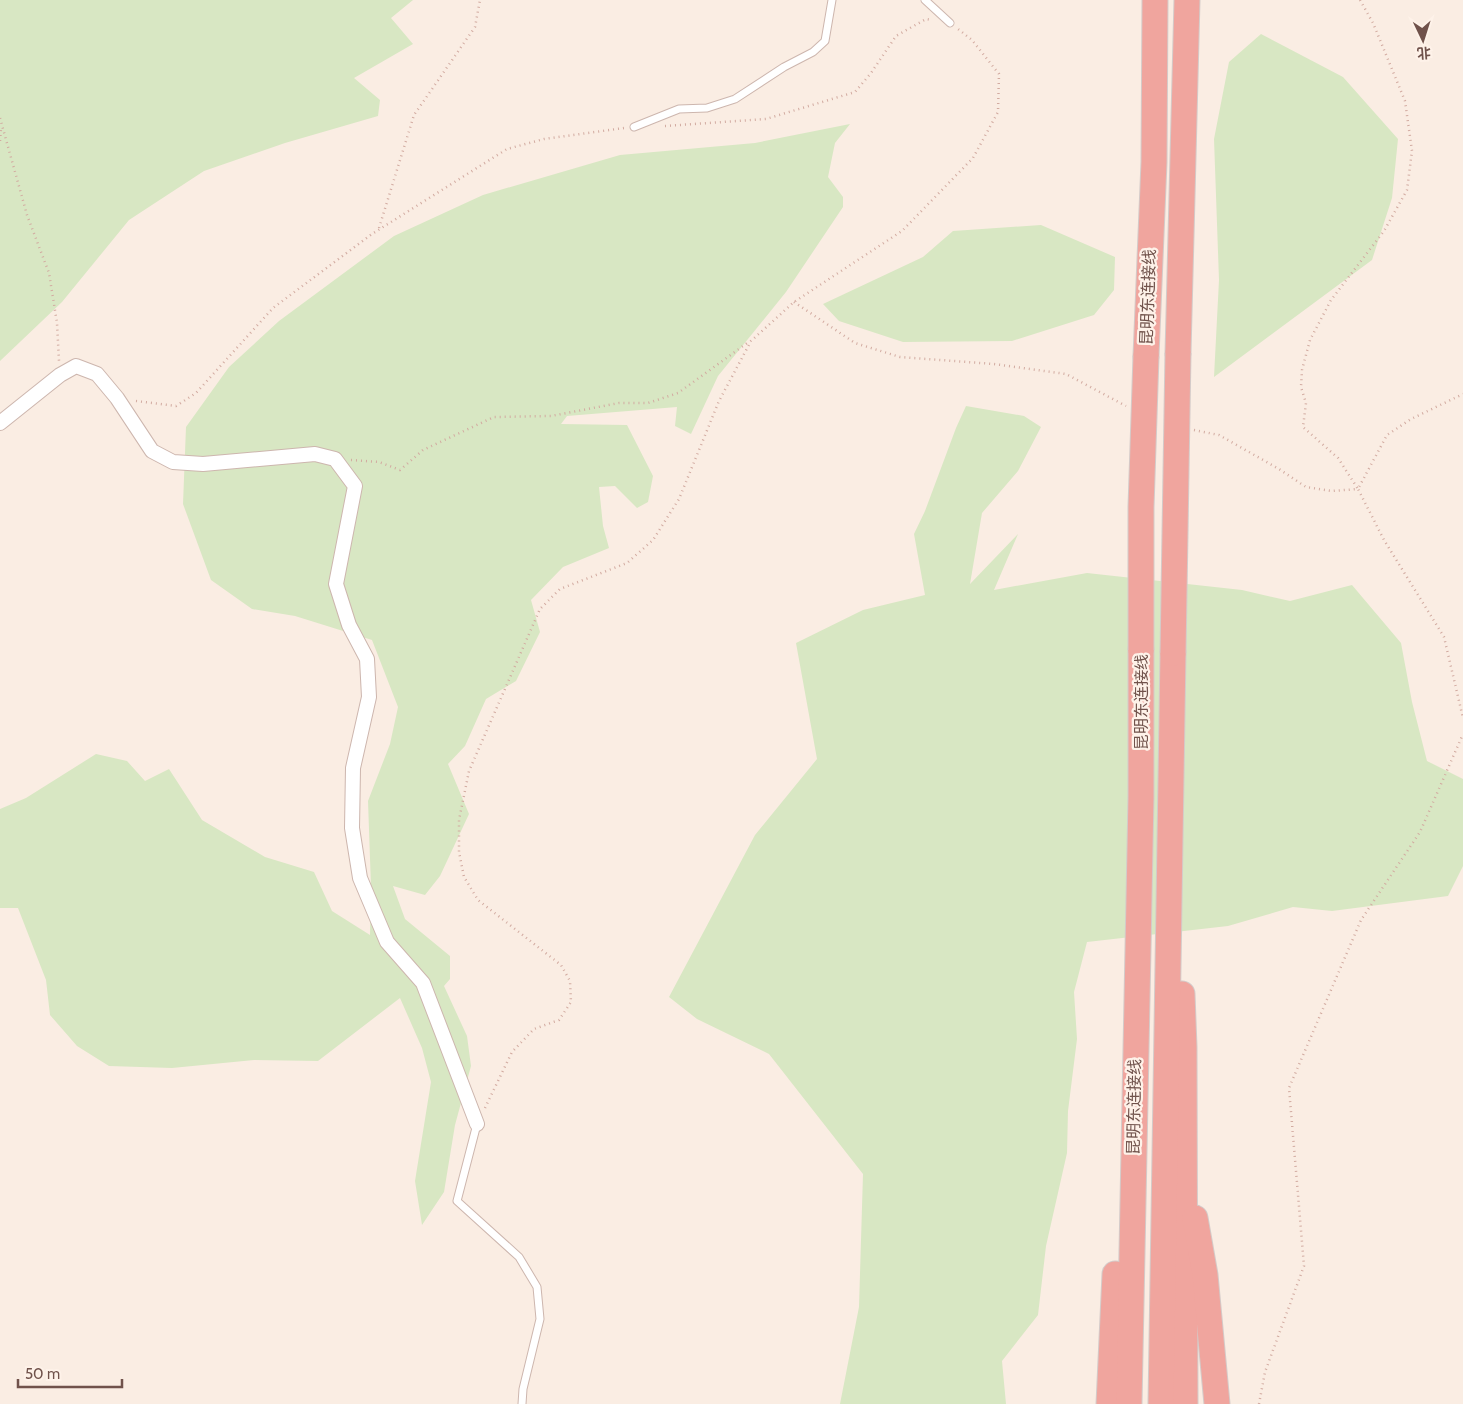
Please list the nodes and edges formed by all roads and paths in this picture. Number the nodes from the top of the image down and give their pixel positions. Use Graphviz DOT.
graph roads {
  1 [pos="480,0"];
  2 [pos="832,0"];
  3 [pos="925,0"];
  4 [pos="1155,0"];
  5 [pos="1187,0"];
  6 [pos="1360,0"];
  7 [pos="950,23"];
  8 [pos="0,118"];
  9 [pos="1,125"];
  10 [pos="634,127"];
  11 [pos="0,141"];
  12 [pos="378,230"];
  13 [pos="794,302"];
  14 [pos="750,341"];
  15 [pos="60,375"];
  16 [pos="1463,394"];
  17 [pos="117,398"];
  18 [pos="1132,410"];
  19 [pos="0,423"];
  20 [pos="1193,430"];
  21 [pos="335,459"];
  22 [pos="1358,489"];
  23 [pos="1463,718"];
  24 [pos="1463,734"];
  25 [pos="1170,791"];
  26 [pos="1139,910"];
  27 [pos="477,1124"];
  28 [pos="1184,1135"];
  29 [pos="522,1404"];
  30 [pos="1109,1404"];
  31 [pos="1129,1404"];
  32 [pos="1161,1404"];
  33 [pos="1185,1404"];
  34 [pos="1217,1404"];
  35 [pos="1259,1404"];
  1 -- 12 [label="path"];
  2 -- 10 [label="lane"];
  3 -- 7 [label="lane"];
  4 -- 26 [label="highway, 昆明东连接线, bridge"];
  5 -- 25 [label="highway, 昆明东连接线, bridge"];
  6 -- 22 [label="path"];
  7 -- 10 [label="path"];
  7 -- 13 [label="path"];
  8 -- 9 [label="path"];
  9 -- 11 [label="path"];
  9 -- 15 [label="path"];
  10 -- 12 [label="path"];
  12 -- 17 [label="path"];
  13 -- 14 [label="path"];
  13 -- 18 [label="path"];
  14 -- 21 [label="path"];
  14 -- 27 [label="path"];
  15 -- 17 [label="street"];
  15 -- 19 [label="street"];
  16 -- 22 [label="path"];
  17 -- 21 [label="street"];
  20 -- 22 [label="path"];
  21 -- 27 [label="street"];
  22 -- 23 [label="path"];
  24 -- 35 [label="path"];
  25 -- 28 [label="highway"];
  25 -- 32 [label="highway, 昆明东连接线"];
  26 -- 30 [label="highway"];
  26 -- 31 [label="highway, 昆明东连接线"];
  27 -- 29 [label="lane"];
  28 -- 33 [label="highway"];
  28 -- 34 [label="highway"];
}
